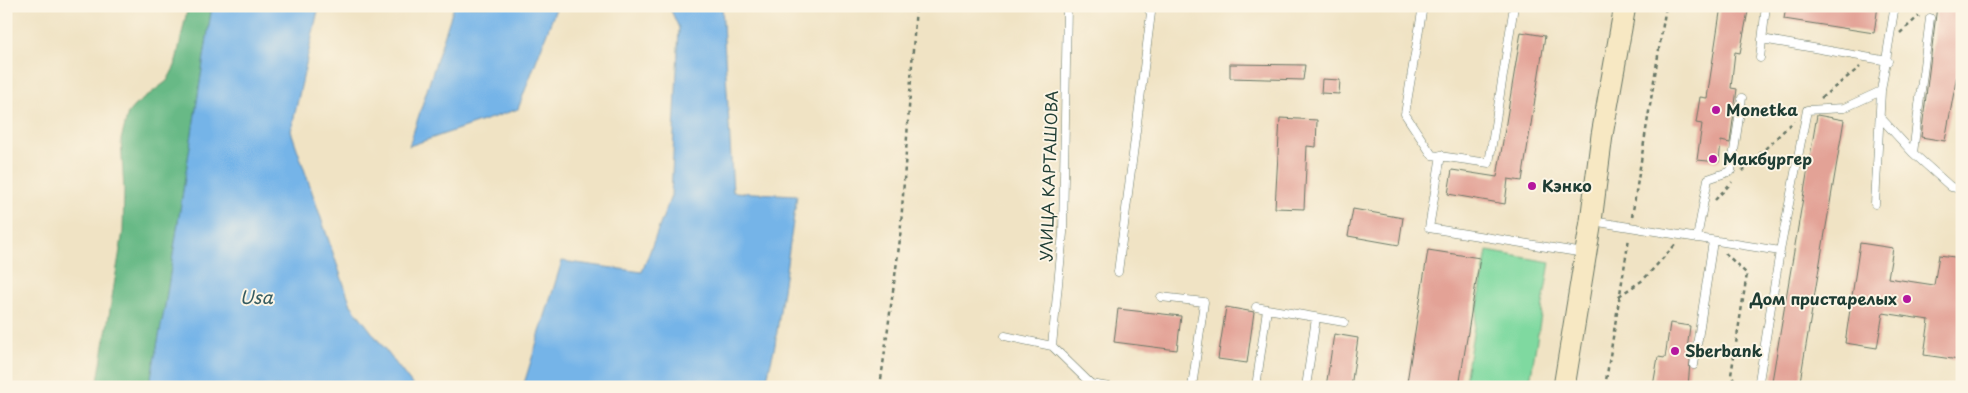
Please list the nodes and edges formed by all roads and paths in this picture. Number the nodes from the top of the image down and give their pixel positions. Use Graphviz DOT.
graph roads {
  1 [pos="916,6"];
  2 [pos="1067,6"];
  3 [pos="1146,6"];
  4 [pos="1422,6"];
  5 [pos="1514,6"];
  6 [pos="1544,6"];
  7 [pos="1590,6"];
  8 [pos="1666,6"];
  9 [pos="1766,6"];
  10 [pos="1625,8"];
  11 [pos="1894,11"];
  12 [pos="1919,16"];
  13 [pos="1930,18"];
  14 [pos="1762,39"];
  15 [pos="1890,43"];
  16 [pos="1760,58"];
  17 [pos="1870,58"];
  18 [pos="1888,61"];
  19 [pos="1881,91"];
  20 [pos="1742,98"];
  21 [pos="1807,110"];
  22 [pos="1880,117"];
  23 [pos="1913,153"];
  24 [pos="1441,155"];
  25 [pos="1756,156"];
  26 [pos="1962,189"];
  27 [pos="1875,204"];
  28 [pos="1591,221"];
  29 [pos="1630,227"];
  30 [pos="1697,238"];
  31 [pos="1713,241"];
  32 [pos="1780,251"];
  33 [pos="1585,254"];
  34 [pos="1118,272"];
  35 [pos="1161,297"];
  36 [pos="1256,308"];
  37 [pos="1267,309"];
  38 [pos="1316,318"];
  39 [pos="1344,322"];
  40 [pos="1005,336"];
  41 [pos="1052,346"];
  42 [pos="1694,365"];
  43 [pos="1091,385"];
  44 [pos="880,387"];
  45 [pos="1109,387"];
  46 [pos="1192,387"];
  47 [pos="1256,387"];
  48 [pos="1306,387"];
  49 [pos="1564,387"];
  50 [pos="1605,387"];
  51 [pos="1738,387"];
  52 [pos="1758,387"];
  1 -- 44 [label="path"];
  2 -- 41 [label="lane, УЛИЦА КАРТАШОВА"];
  3 -- 34 [label="lane"];
  4 -- 24 [label="lane"];
  5 -- 24 [label="lane"];
  6 -- 7 [label="path"];
  8 -- 29 [label="path"];
  9 -- 14 [label="lane"];
  10 -- 28 [label="main road"];
  11 -- 15 [label="lane"];
  12 -- 15 [label="path"];
  13 -- 23 [label="lane"];
  14 -- 16 [label="lane"];
  14 -- 17 [label="lane"];
  15 -- 18 [label="lane"];
  17 -- 18 [label="lane"];
  17 -- 21 [label="path"];
  18 -- 19 [label="lane"];
  19 -- 21 [label="lane"];
  19 -- 22 [label="lane"];
  20 -- 30 [label="lane"];
  21 -- 25 [label="path"];
  21 -- 32 [label="lane"];
  22 -- 23 [label="lane"];
  22 -- 27 [label="lane"];
  23 -- 26 [label="lane"];
  24 -- 33 [label="lane"];
  28 -- 29 [label="lane"];
  28 -- 33 [label="main road"];
  29 -- 30 [label="lane"];
  29 -- 50 [label="path"];
  30 -- 31 [label="lane"];
  31 -- 32 [label="lane"];
  31 -- 42 [label="lane"];
  31 -- 51 [label="path"];
  32 -- 52 [label="lane"];
  33 -- 49 [label="main road"];
  35 -- 46 [label="lane"];
  36 -- 37 [label="lane"];
  37 -- 38 [label="lane"];
  37 -- 47 [label="lane"];
  38 -- 39 [label="lane"];
  38 -- 48 [label="lane"];
  40 -- 41 [label="lane"];
  41 -- 43 [label="lane"];
  43 -- 45 [label="lane"];
}
